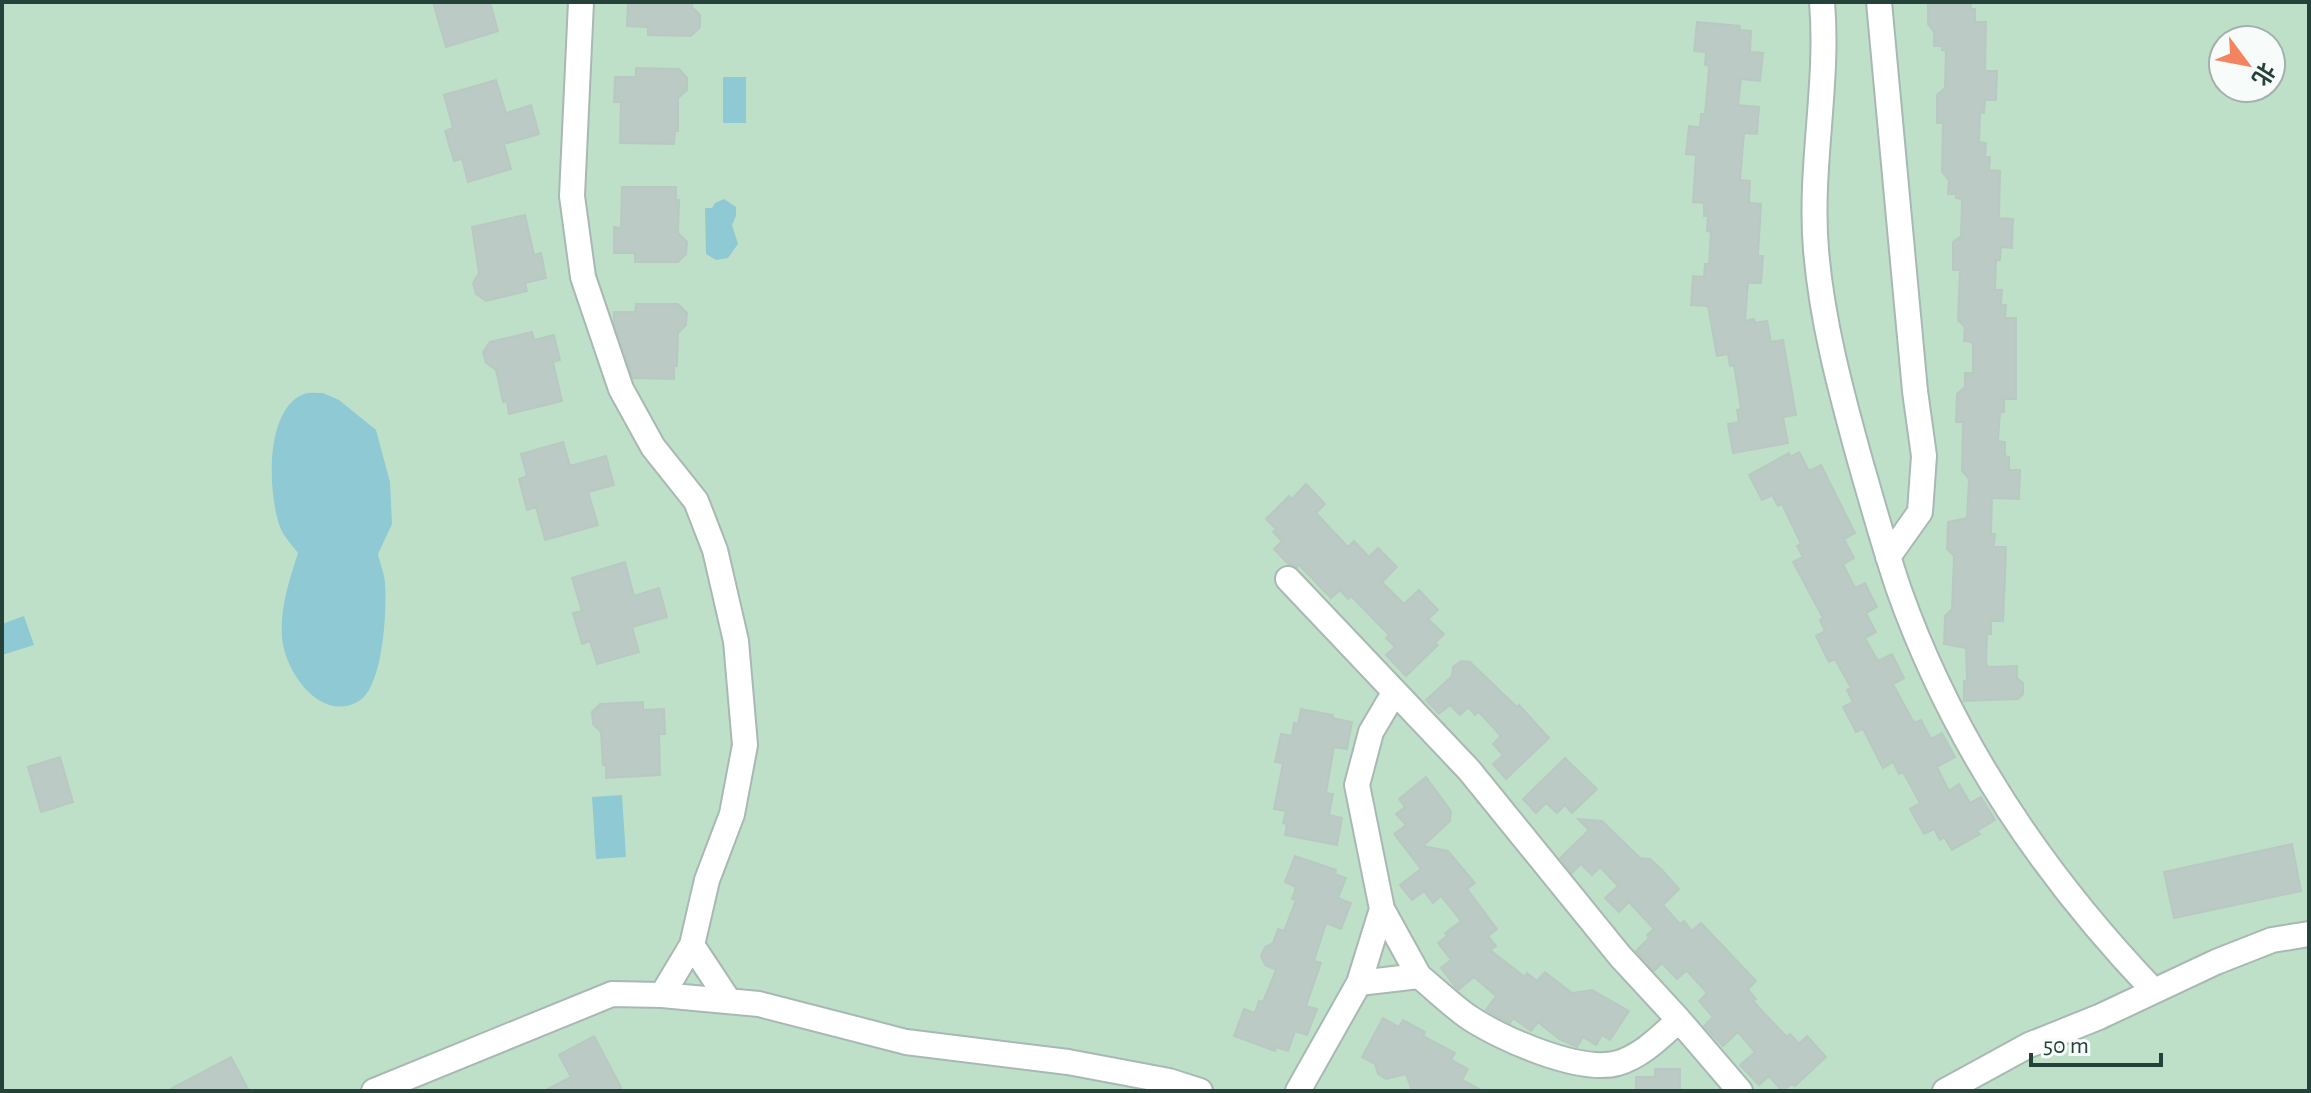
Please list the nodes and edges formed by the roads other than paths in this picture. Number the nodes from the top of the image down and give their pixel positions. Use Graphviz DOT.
graph roads {
  1 [pos="581,2"];
  2 [pos="1822,2"];
  3 [pos="1879,2"];
  4 [pos="1888,557"];
  5 [pos="1288,579"];
  6 [pos="1394,693"];
  7 [pos="1382,909"];
  8 [pos="2309,934"];
  9 [pos="692,945"];
  10 [pos="1419,976"];
  11 [pos="1359,983"];
  12 [pos="2154,991"];
  13 [pos="662,995"];
  14 [pos="729,1001"];
  15 [pos="1679,1020"];
  16 [pos="374,1091"];
  17 [pos="1200,1091"];
  18 [pos="1298,1091"];
  19 [pos="1740,1091"];
  20 [pos="1945,1091"];
  1 -- 9 [label="street"];
  2 -- 4 [label="street"];
  3 -- 4 [label="street"];
  4 -- 12 [label="street"];
  5 -- 6 [label="street"];
  6 -- 7 [label="street"];
  6 -- 15 [label="street"];
  7 -- 10 [label="street"];
  7 -- 11 [label="street"];
  8 -- 12 [label="street"];
  9 -- 13 [label="street"];
  9 -- 14 [label="street"];
  10 -- 11 [label="street"];
  10 -- 15 [label="street"];
  11 -- 18 [label="street"];
  12 -- 20 [label="street"];
  13 -- 14 [label="street"];
  13 -- 16 [label="street"];
  14 -- 17 [label="street"];
  15 -- 19 [label="street"];
}
